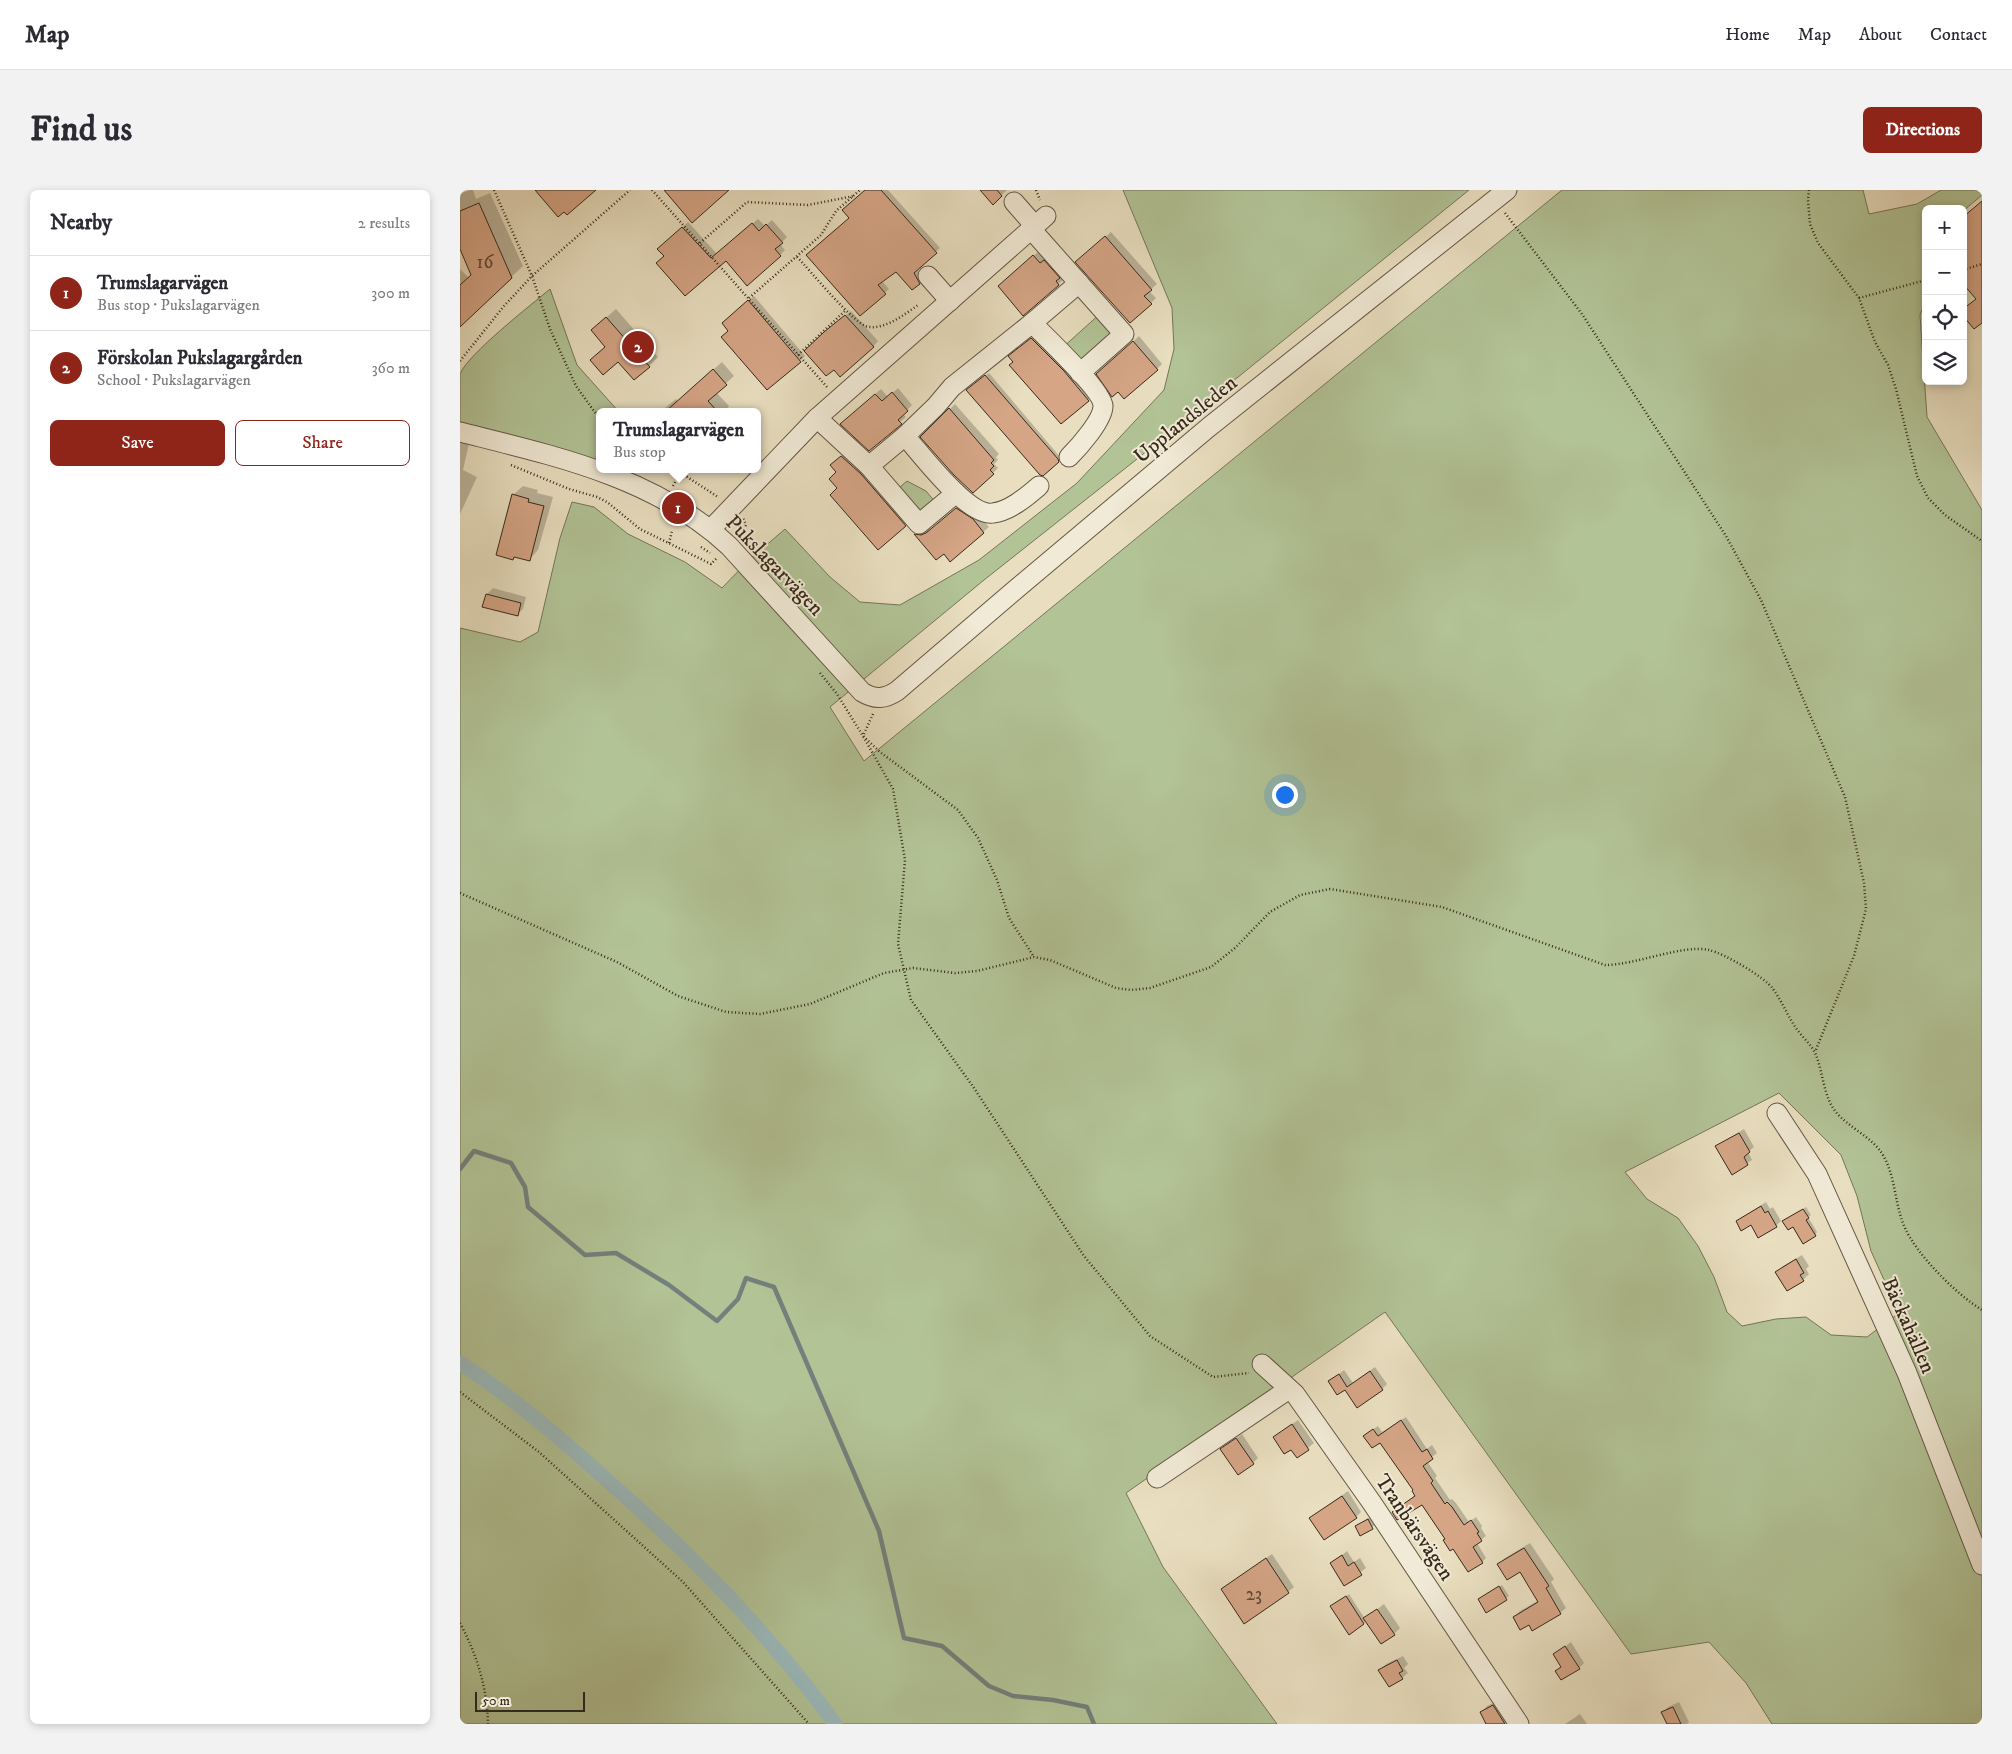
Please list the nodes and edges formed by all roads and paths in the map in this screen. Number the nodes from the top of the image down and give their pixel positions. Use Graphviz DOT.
graph roads {
  1 [pos="494,190"];
  2 [pos="630,190"];
  3 [pos="652,190"];
  4 [pos="860,190"];
  5 [pos="1810,190"];
  6 [pos="1501,195"];
  7 [pos="854,196"];
  8 [pos="1014,202"];
  9 [pos="1037,224"];
  10 [pos="700,243"];
  11 [pos="797,257"];
  12 [pos="1982,264"];
  13 [pos="1967,269"];
  14 [pos="532,276"];
  15 [pos="1922,281"];
  16 [pos="1079,283"];
  17 [pos="939,288"];
  18 [pos="749,298"];
  19 [pos="1858,298"];
  20 [pos="846,310"];
  21 [pos="1032,323"];
  22 [pos="798,354"];
  23 [pos="460,361"];
  24 [pos="1080,373"];
  25 [pos="838,399"];
  26 [pos="596,414"];
  27 [pos="817,418"];
  28 [pos="460,432"];
  29 [pos="905,436"];
  30 [pos="1069,456"];
  31 [pos="511,465"];
  32 [pos="869,466"];
  33 [pos="596,468"];
  34 [pos="609,473"];
  35 [pos="680,473"];
  36 [pos="673,486"];
  37 [pos="1039,486"];
  38 [pos="956,493"];
  39 [pos="711,529"];
  40 [pos="672,531"];
  41 [pos="1982,541"];
  42 [pos="669,542"];
  43 [pos="720,554"];
  44 [pos="819,671"];
  45 [pos="880,698"];
  46 [pos="863,736"];
  47 [pos="460,893"];
  48 [pos="1034,957"];
  49 [pos="904,970"];
  50 [pos="1815,1052"];
  51 [pos="1777,1113"];
  52 [pos="1982,1310"];
  53 [pos="1262,1364"];
  54 [pos="1289,1389"];
  55 [pos="460,1392"];
  56 [pos="1157,1478"];
  57 [pos="1982,1566"];
  58 [pos="460,1623"];
  59 [pos="488,1724"];
  60 [pos="809,1724"];
  61 [pos="1519,1724"];
  1 -- 14 [label="path"];
  2 -- 14 [label="path"];
  3 -- 10 [label="path"];
  4 -- 7 [label="path"];
  5 -- 19 [label="path"];
  6 -- 45 [label="street, Upplandsleden"];
  6 -- 50 [label="path"];
  7 -- 10 [label="path"];
  7 -- 11 [label="path"];
  8 -- 9 [label="street"];
  9 -- 16 [label="street"];
  9 -- 17 [label="street"];
  10 -- 18 [label="path"];
  11 -- 18 [label="path"];
  11 -- 20 [label="path"];
  12 -- 13 [label="path"];
  14 -- 23 [label="path"];
  14 -- 26 [label="path"];
  15 -- 19 [label="path"];
  16 -- 21 [label="street"];
  16 -- 24 [label="street"];
  17 -- 20 [label="path"];
  17 -- 25 [label="street"];
  18 -- 22 [label="path"];
  19 -- 41 [label="path"];
  20 -- 22 [label="path"];
  21 -- 24 [label="street"];
  21 -- 29 [label="street"];
  22 -- 25 [label="path"];
  24 -- 30 [label="street"];
  25 -- 27 [label="street"];
  27 -- 32 [label="street"];
  27 -- 39 [label="street"];
  28 -- 33 [label="street, Pukslagarvägen"];
  29 -- 32 [label="street"];
  29 -- 38 [label="street"];
  31 -- 42 [label="path"];
  32 -- 38 [label="street"];
  34 -- 39 [label="street, Pukslagarvägen"];
  35 -- 36 [label="path"];
  37 -- 38 [label="street"];
  39 -- 45 [label="street, Pukslagarvägen"];
  40 -- 42 [label="path"];
  42 -- 43 [label="path"];
  44 -- 46 [label="path"];
  45 -- 46 [label="path"];
  46 -- 48 [label="path"];
  46 -- 49 [label="path"];
  47 -- 49 [label="path"];
  48 -- 49 [label="path"];
  48 -- 50 [label="path"];
  49 -- 53 [label="path"];
  50 -- 52 [label="path"];
  51 -- 57 [label="street, Bäckahällen"];
  53 -- 54 [label="street, Tranbärsvägen"];
  54 -- 56 [label="street"];
  54 -- 61 [label="street, Tranbärsvägen"];
  55 -- 60 [label="path"];
  58 -- 59 [label="path"];
}
